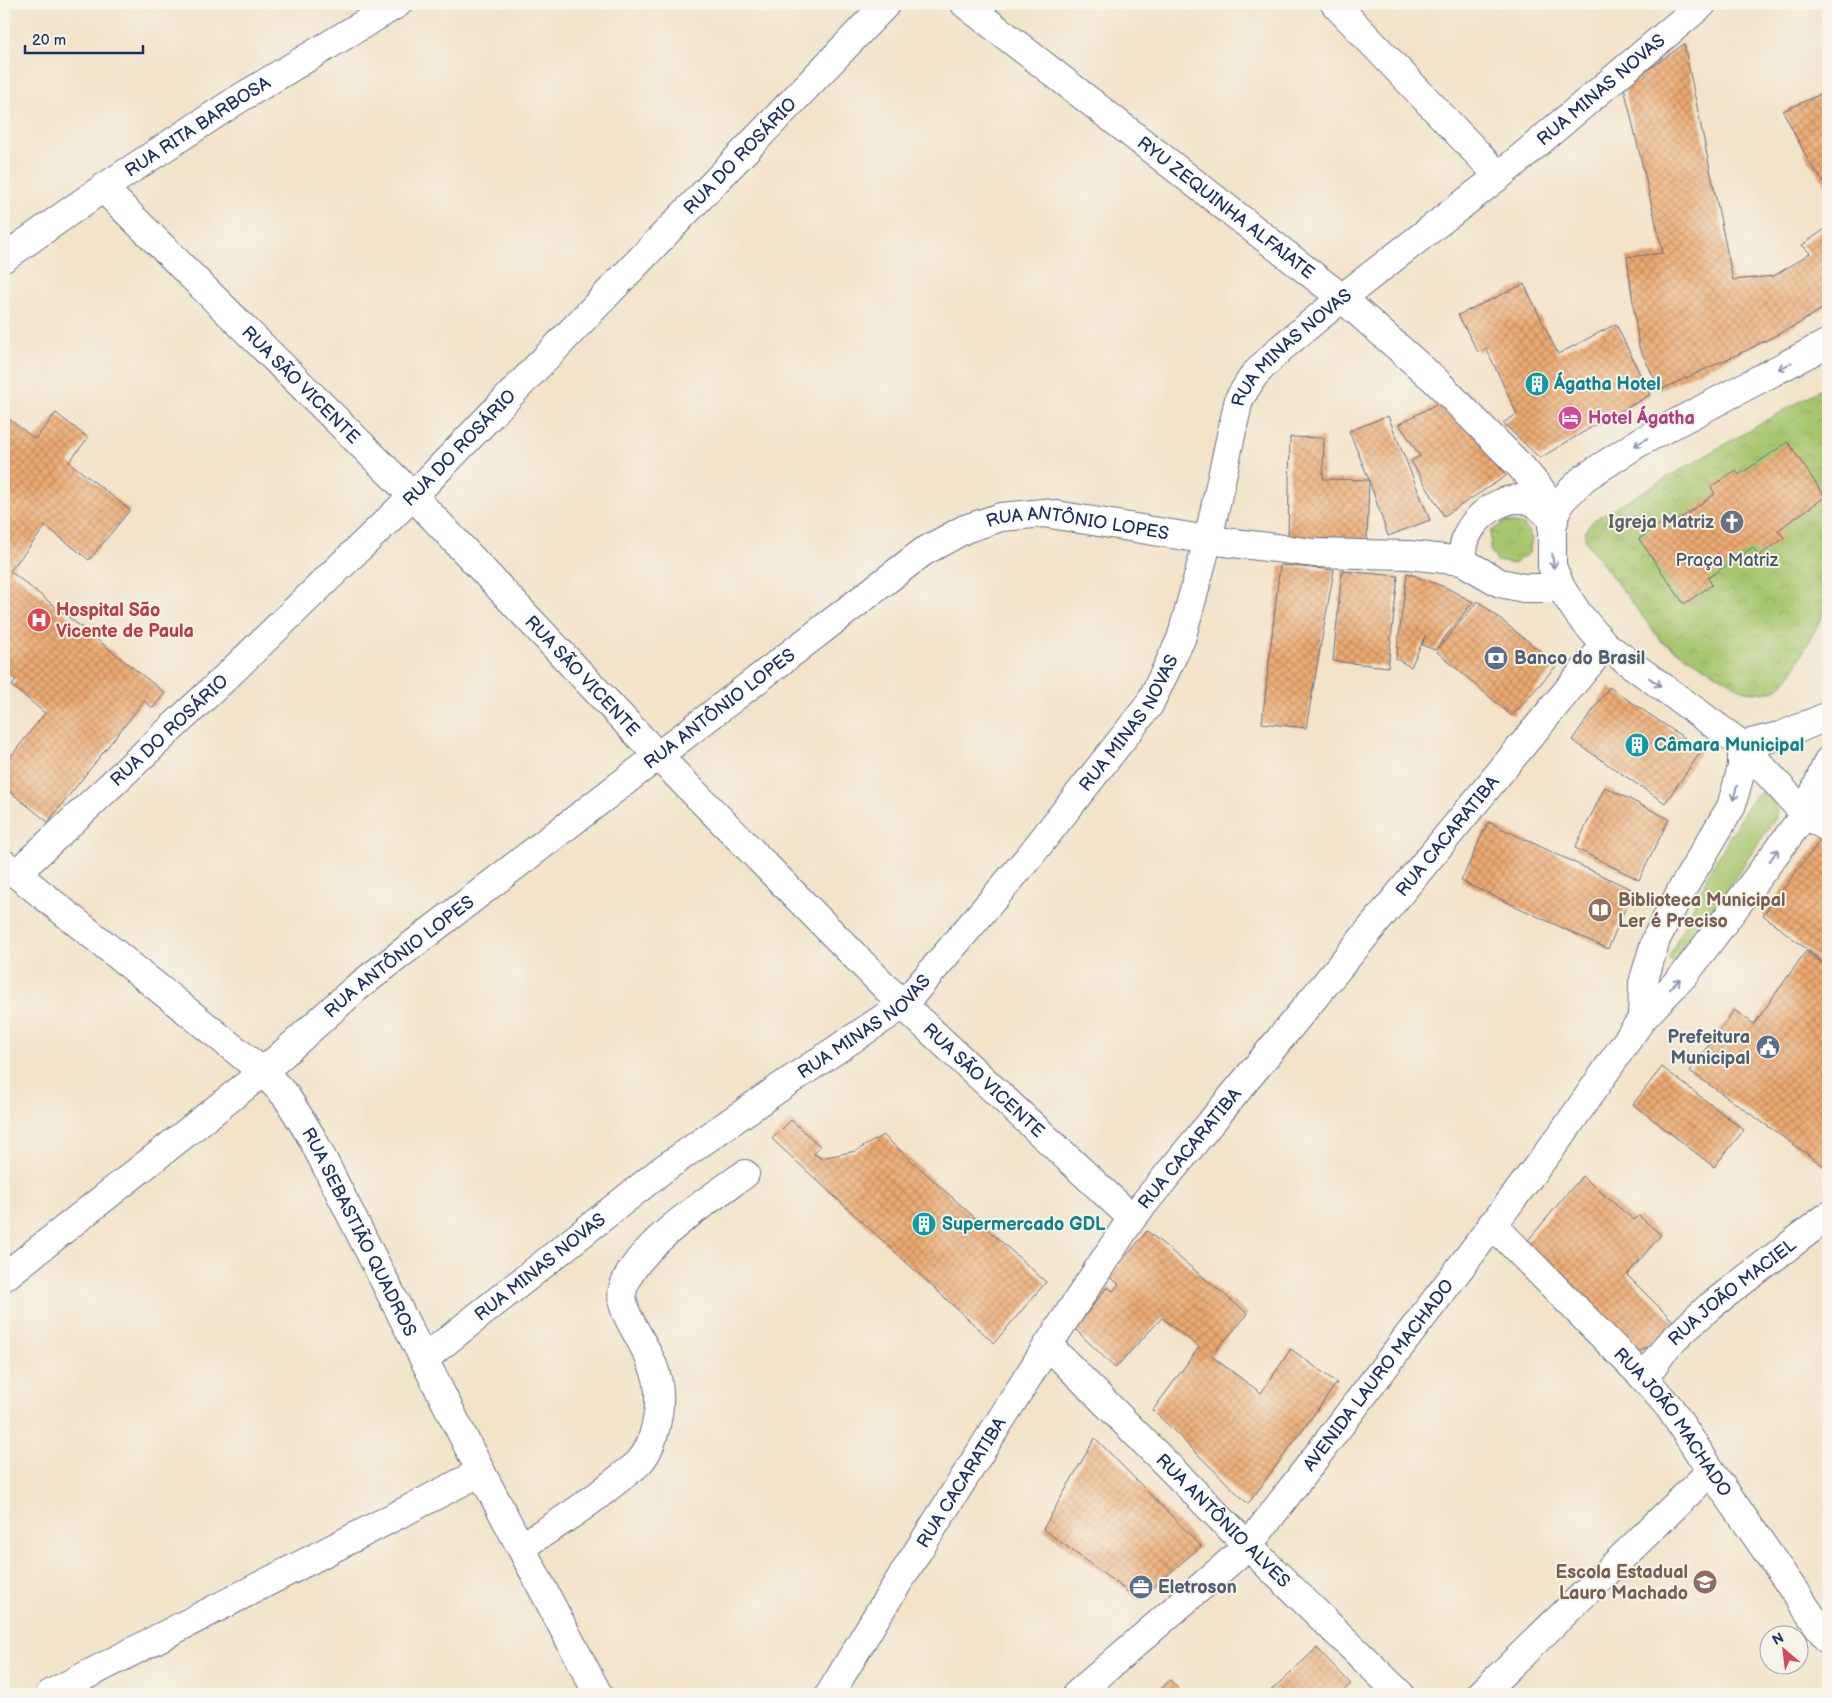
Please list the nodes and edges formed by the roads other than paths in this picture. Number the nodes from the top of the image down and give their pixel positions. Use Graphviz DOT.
graph roads {
  1 [pos="397,4"];
  2 [pos="886,4"];
  3 [pos="965,4"];
  4 [pos="1335,4"];
  5 [pos="1702,4"];
  6 [pos="1499,176"];
  7 [pos="103,188"];
  8 [pos="4,258"];
  9 [pos="1342,298"];
  10 [pos="1828,343"];
  11 [pos="414,496"];
  12 [pos="1554,517"];
  13 [pos="1208,540"];
  14 [pos="1462,561"];
  15 [pos="1561,588"];
  16 [pos="1605,645"];
  17 [pos="1828,716"];
  18 [pos="1742,745"];
  19 [pos="658,756"];
  20 [pos="1828,761"];
  21 [pos="1805,814"];
  22 [pos="1828,828"];
  23 [pos="10,869"];
  24 [pos="903,1005"];
  25 [pos="1642,1019"];
  26 [pos="264,1072"];
  27 [pos="745,1174"];
  28 [pos="1828,1216"];
  29 [pos="1132,1218"];
  30 [pos="1492,1224"];
  31 [pos="4,1276"];
  32 [pos="1048,1345"];
  33 [pos="424,1359"];
  34 [pos="1644,1378"];
  35 [pos="1711,1470"];
  36 [pos="481,1472"];
  37 [pos="521,1546"];
  38 [pos="1248,1546"];
  39 [pos="1828,1640"];
  40 [pos="50,1694"];
  41 [pos="598,1694"];
  42 [pos="830,1694"];
  43 [pos="1077,1694"];
  44 [pos="1400,1694"];
  45 [pos="1481,1694"];
  1 -- 7 [label="street, RUA RITA BARBOSA"];
  2 -- 11 [label="street, RUA DO ROSÁRIO"];
  3 -- 9 [label="street, RYU ZEQUINHA ALFAIATE"];
  4 -- 6 [label="street"];
  5 -- 6 [label="street, RUA MINAS NOVAS"];
  6 -- 9 [label="street, RUA MINAS NOVAS"];
  7 -- 8 [label="street, RUA RITA BARBOSA"];
  7 -- 11 [label="street, RUA SÃO VICENTE"];
  9 -- 12 [label="street, RYU ZEQUINHA ALFAIATE"];
  9 -- 13 [label="street, RUA MINAS NOVAS"];
  10 -- 12 [label="street, one-way"];
  11 -- 19 [label="street, RUA SÃO VICENTE"];
  11 -- 23 [label="street, RUA DO ROSÁRIO"];
  12 -- 14 [label="street"];
  12 -- 15 [label="street, one-way"];
  13 -- 14 [label="street, RUA ANTÔNIO LOPES"];
  13 -- 19 [label="street, RUA ANTÔNIO LOPES"];
  13 -- 24 [label="street, RUA MINAS NOVAS"];
  14 -- 15 [label="street, RUA ANTÔNIO LOPES"];
  15 -- 16 [label="street"];
  16 -- 18 [label="street, one-way"];
  16 -- 29 [label="street, RUA CACARATIBA"];
  17 -- 18 [label="street"];
  18 -- 21 [label="street"];
  18 -- 25 [label="street, one-way"];
  19 -- 24 [label="street, RUA SÃO VICENTE"];
  19 -- 26 [label="street, RUA ANTÔNIO LOPES"];
  20 -- 21 [label="street, AVENIDA LAURO MACHADO"];
  21 -- 22 [label="street"];
  25 -- 21 [label="street, AVENIDA LAURO MACHADO, one-way"];
  23 -- 26 [label="street, RUA SEBASTIÃO QUADROS"];
  24 -- 29 [label="street, RUA SÃO VICENTE"];
  24 -- 33 [label="street, RUA MINAS NOVAS"];
  25 -- 30 [label="street, AVENIDA LAURO MACHADO"];
  26 -- 31 [label="street, RUA ANTÔNIO LOPES"];
  26 -- 33 [label="street, RUA SEBASTIÃO QUADROS"];
  27 -- 37 [label="street"];
  28 -- 34 [label="street, RUA JOÃO MACIEL"];
  29 -- 32 [label="street, RUA CACARATIBA"];
  30 -- 34 [label="street, RUA JOÃO MACHADO"];
  30 -- 38 [label="street, AVENIDA LAURO MACHADO"];
  32 -- 38 [label="street, RUA ANTÔNIO ALVES"];
  32 -- 42 [label="street, RUA CACARATIBA"];
  33 -- 36 [label="street, RUA SEBASTIÃO QUADROS"];
  34 -- 35 [label="street, RUA JOÃO MACHADO"];
  35 -- 39 [label="street, RUA JOÃO MACHADO"];
  35 -- 45 [label="street"];
  36 -- 37 [label="street, RUA SEBASTIÃO QUADROS"];
  36 -- 40 [label="street"];
  37 -- 41 [label="street, RUA SEBASTIÃO QUADROS"];
  38 -- 43 [label="street, AVENIDA LAURO MACHADO"];
  38 -- 44 [label="street, RUA ANTÔNIO ALVES"];
}
